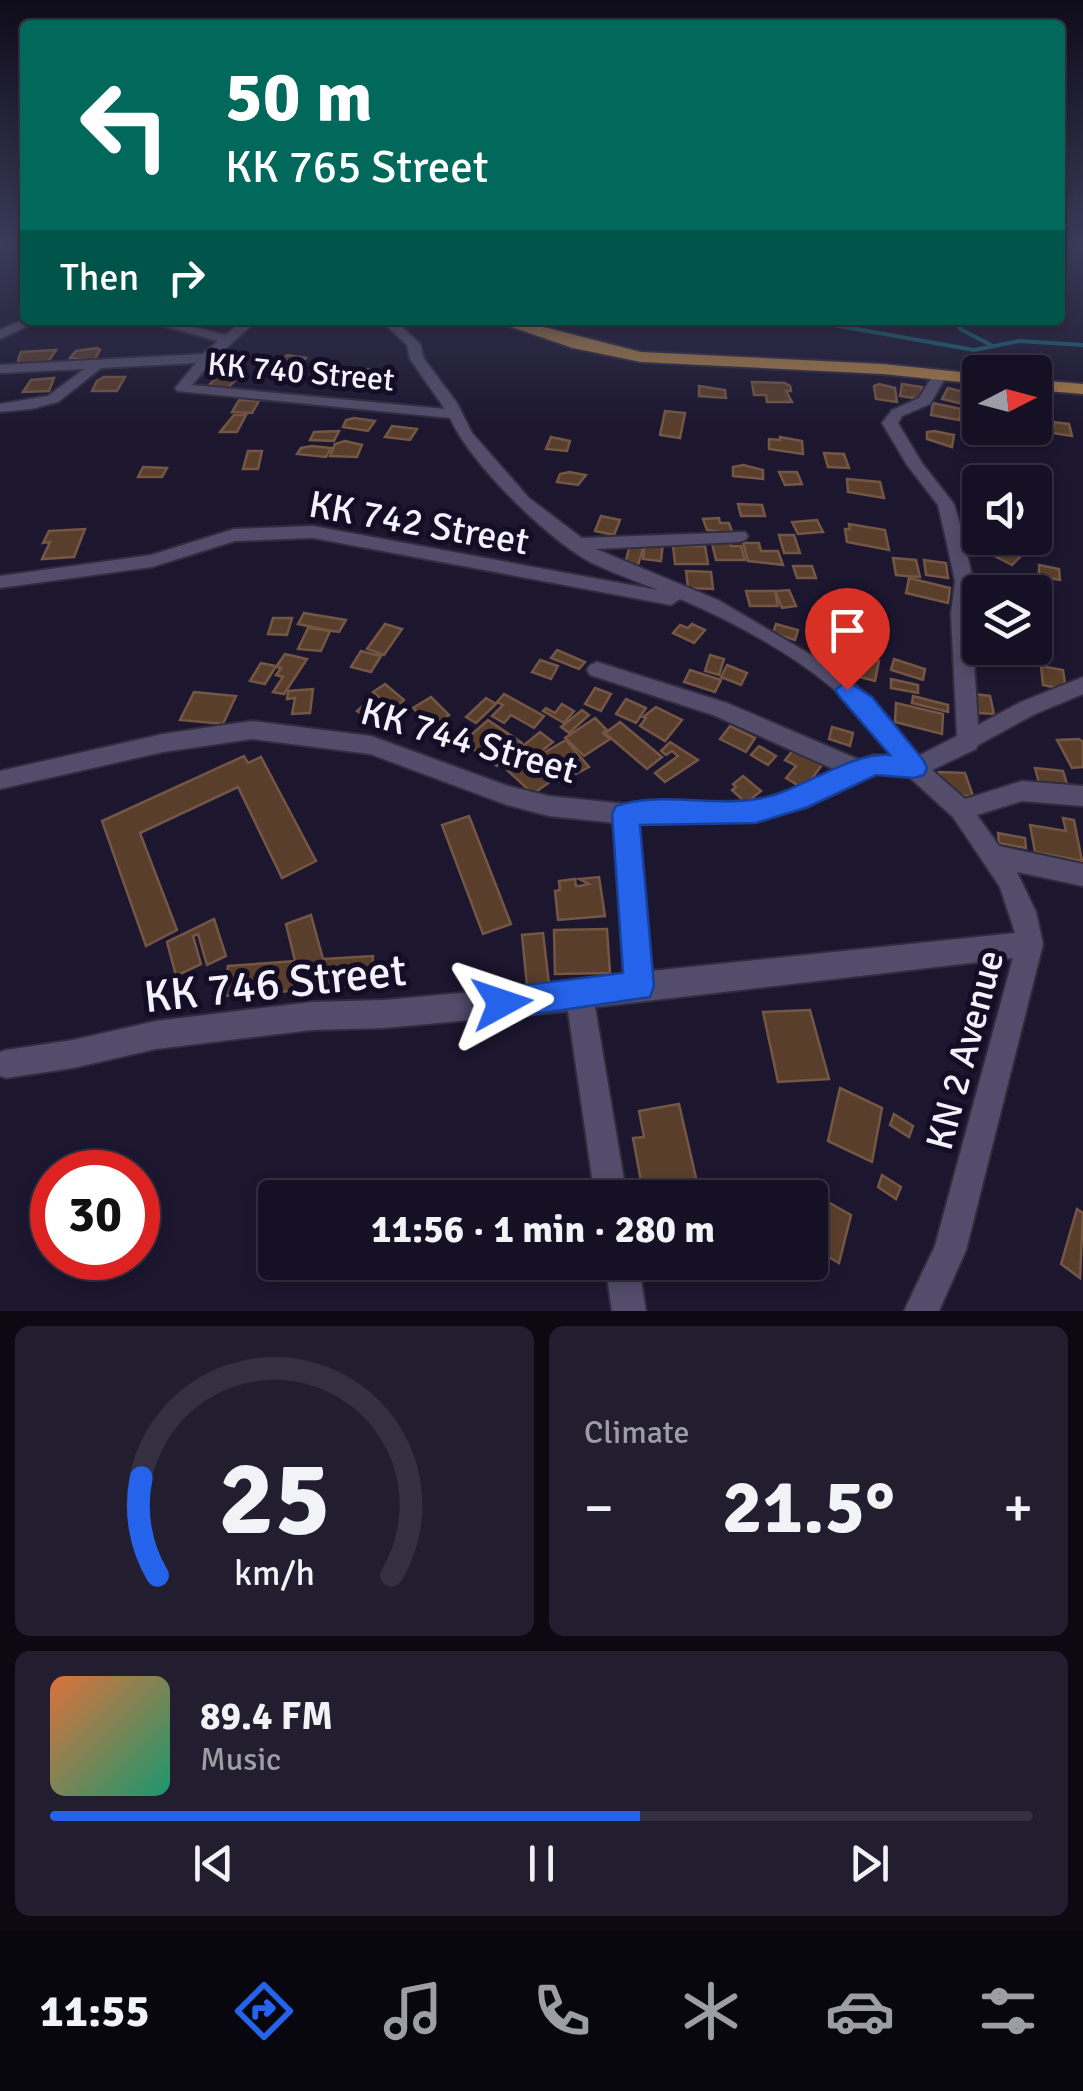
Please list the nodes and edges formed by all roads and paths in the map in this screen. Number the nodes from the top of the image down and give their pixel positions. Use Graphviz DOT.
graph roads {
  1 [pos="23,325"];
  2 [pos="168,325"];
  3 [pos="244,325"];
  4 [pos="392,325"];
  5 [pos="518,325"];
  6 [pos="0,336"];
  7 [pos="225,339"];
  8 [pos="208,358"];
  9 [pos="94,366"];
  10 [pos="0,369"];
  11 [pos="940,375"];
  12 [pos="962,377"];
  13 [pos="1052,386"];
  14 [pos="1083,389"];
  15 [pos="0,408"];
  16 [pos="454,414"];
  17 [pos="739,536"];
  18 [pos="576,544"];
  19 [pos="0,582"];
  20 [pos="710,606"];
  21 [pos="597,670"];
  22 [pos="1083,685"];
  23 [pos="968,742"];
  24 [pos="914,768"];
  25 [pos="859,770"];
  26 [pos="0,780"];
  27 [pos="1083,796"];
  28 [pos="961,810"];
  29 [pos="626,814"];
  30 [pos="992,855"];
  31 [pos="1083,875"];
  32 [pos="1030,944"];
  33 [pos="639,986"];
  34 [pos="580,996"];
  35 [pos="6,1064"];
  36 [pos="609,1180"];
  37 [pos="625,1280"];
  38 [pos="629,1311"];
  39 [pos="921,1311"];
  1 -- 6 [label="street"];
  2 -- 7 [label="street"];
  3 -- 7 [label="street"];
  4 -- 16 [label="street, KN 2 Avenue"];
  5 -- 11 [label="main road"];
  7 -- 8 [label="street"];
  8 -- 9 [label="street"];
  8 -- 16 [label="street, KK 740 Street"];
  9 -- 10 [label="street"];
  9 -- 15 [label="street"];
  11 -- 12 [label="main road"];
  11 -- 23 [label="street"];
  13 -- 14 [label="main road"];
  16 -- 18 [label="street, KN 2 Avenue"];
  17 -- 18 [label="street"];
  18 -- 20 [label="street, KN 2 Avenue"];
  19 -- 20 [label="street, KK 742 Street"];
  20 -- 24 [label="street, KN 2 Avenue"];
  21 -- 25 [label="street"];
  22 -- 23 [label="street"];
  23 -- 24 [label="street"];
  24 -- 25 [label="street, KK 744 Street"];
  24 -- 28 [label="street, KN 2 Avenue"];
  25 -- 29 [label="street, KK 744 Street"];
  26 -- 29 [label="street, KK 744 Street"];
  27 -- 28 [label="street"];
  28 -- 30 [label="street, KN 2 Avenue"];
  29 -- 33 [label="street"];
  30 -- 31 [label="street"];
  30 -- 32 [label="street, KN 2 Avenue"];
  32 -- 33 [label="street, KK 746 Street"];
  32 -- 39 [label="street, KN 2 Avenue"];
  33 -- 34 [label="street, KK 746 Street"];
  34 -- 35 [label="street, KK 746 Street"];
  34 -- 36 [label="street"];
  37 -- 38 [label="street"];
}
